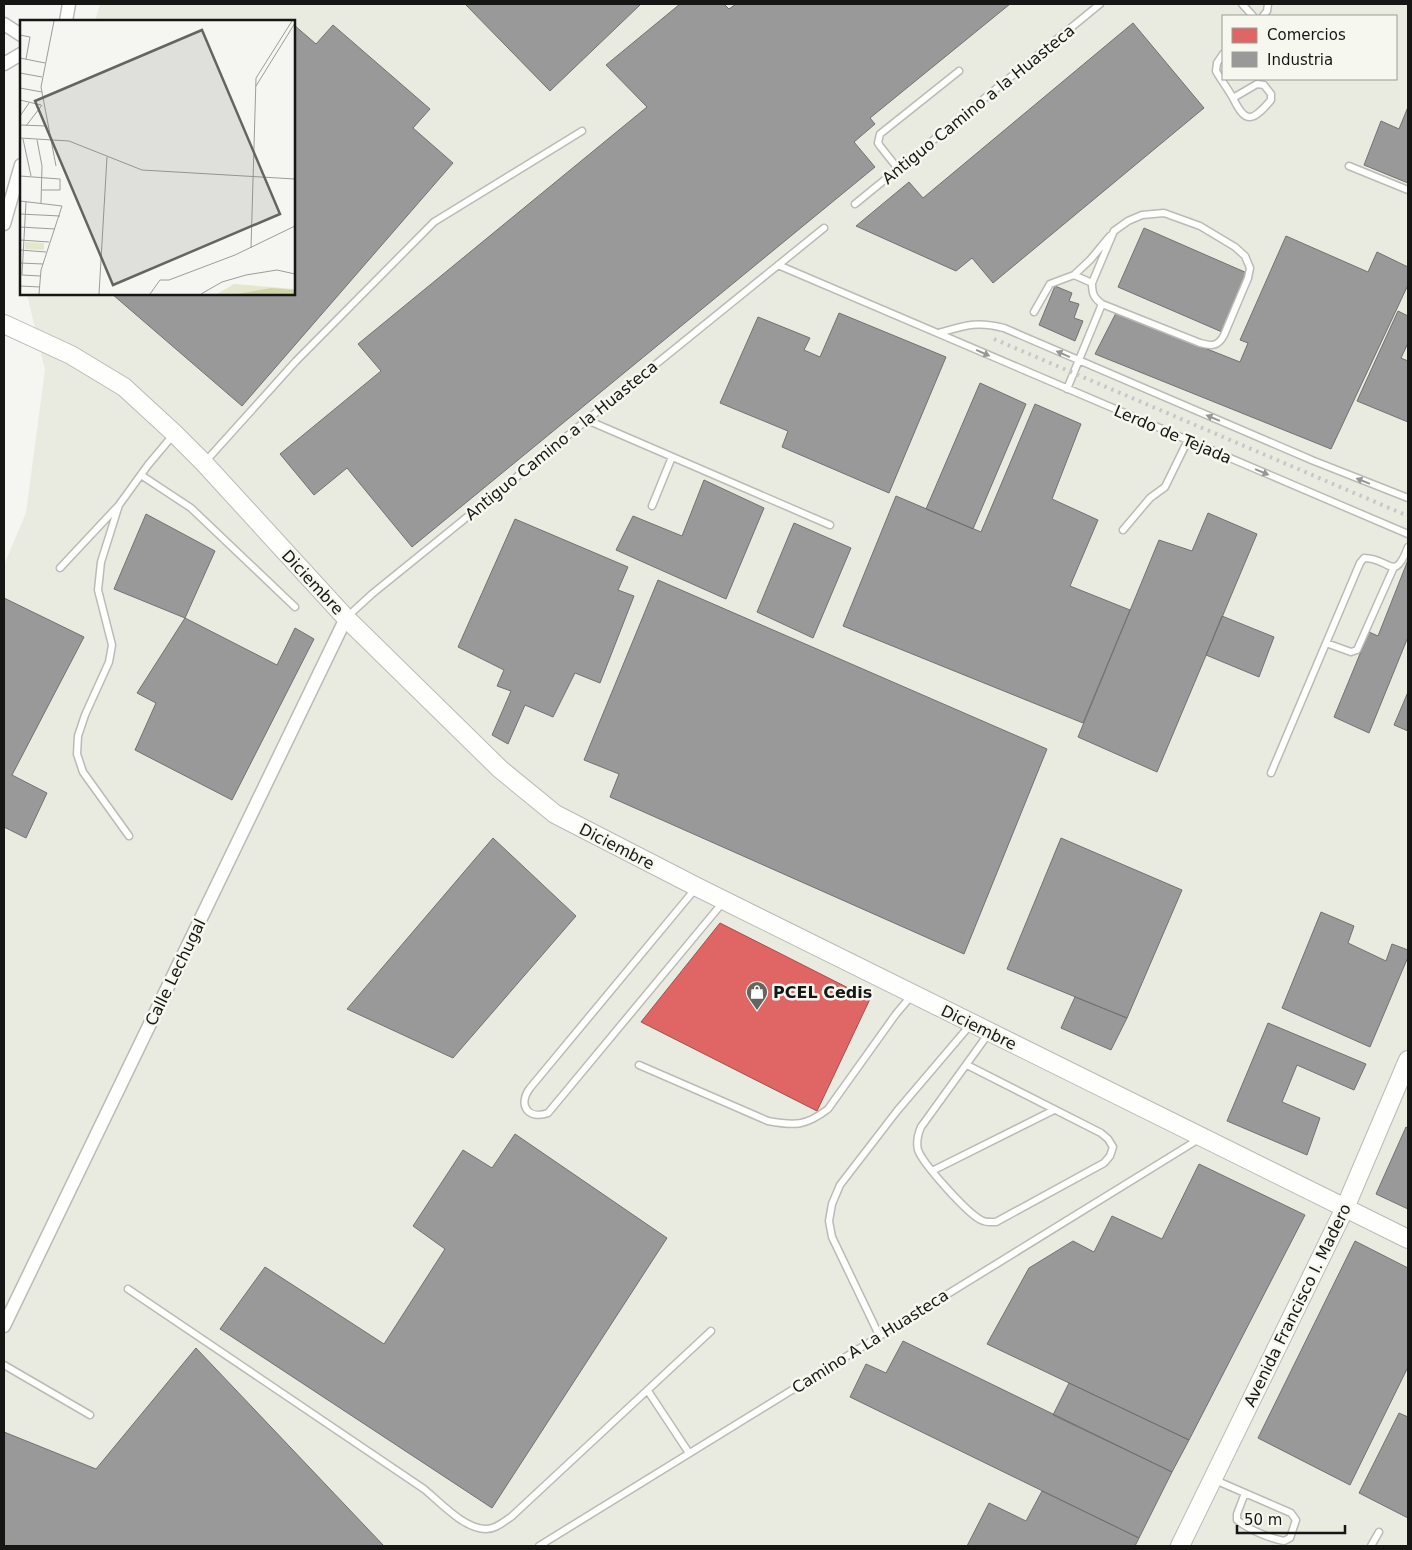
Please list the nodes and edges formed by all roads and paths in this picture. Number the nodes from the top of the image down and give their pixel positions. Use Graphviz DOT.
graph roads {
  1 [pos="69,4"];
  2 [pos="1100,4"];
  3 [pos="1242,4"];
  4 [pos="1251,15"];
  5 [pos="66,20"];
  6 [pos="4,24"];
  7 [pos="20,34"];
  8 [pos="20,55"];
  9 [pos="1222,56"];
  10 [pos="4,64"];
  11 [pos="959,71"];
  12 [pos="1233,98"];
  13 [pos="582,131"];
  14 [pos="1349,166"];
  15 [pos="20,168"];
  16 [pos="898,170"];
  17 [pos="1408,190"];
  18 [pos="855,204"];
  19 [pos="5,211"];
  20 [pos="4,224"];
  21 [pos="824,228"];
  22 [pos="1114,231"];
  23 [pos="778,265"];
  24 [pos="1074,275"];
  25 [pos="1092,283"];
  26 [pos="1102,304"];
  27 [pos="1034,312"];
  28 [pos="4,324"];
  29 [pos="939,333"];
  30 [pos="1078,361"];
  31 [pos="1067,389"];
  32 [pos="587,420"];
  33 [pos="174,433"];
  34 [pos="1188,440"];
  35 [pos="672,457"];
  36 [pos="204,463"];
  37 [pos="141,475"];
  38 [pos="1408,498"];
  39 [pos="119,505"];
  40 [pos="652,506"];
  41 [pos="830,525"];
  42 [pos="1124,530"];
  43 [pos="1408,534"];
  44 [pos="1408,547"];
  45 [pos="1394,567"];
  46 [pos="60,568"];
  47 [pos="294,607"];
  48 [pos="346,618"];
  49 [pos="1326,643"];
  50 [pos="1271,773"];
  51 [pos="129,836"];
  52 [pos="697,887"];
  53 [pos="725,901"];
  54 [pos="913,994"];
  55 [pos="972,1023"];
  56 [pos="990,1032"];
  57 [pos="1408,1060"];
  58 [pos="639,1065"];
  59 [pos="967,1065"];
  60 [pos="1054,1110"];
  61 [pos="1202,1137"];
  62 [pos="932,1171"];
  63 [pos="1345,1208"];
  64 [pos="1408,1240"];
  65 [pos="128,1290"];
  66 [pos="4,1326"];
  67 [pos="711,1331"];
  68 [pos="879,1335"];
  69 [pos="4,1365"];
  70 [pos="648,1391"];
  71 [pos="90,1415"];
  72 [pos="689,1453"];
  73 [pos="1212,1478"];
  74 [pos="1245,1492"];
  75 [pos="1379,1532"];
  76 [pos="539,1546"];
  77 [pos="1180,1546"];
  78 [pos="1370,1546"];
  1 -- 5 [label="street"];
  2 -- 16 [label="lane, Antiguo Camino a la Huasteca"];
  3 -- 4 [label="lane"];
  6 -- 7 [label="street"];
  8 -- 10 [label="street"];
  9 -- 12 [label="lane"];
  11 -- 16 [label="lane"];
  12 -- 12 [label="lane"];
  13 -- 36 [label="lane"];
  14 -- 17 [label="lane"];
  15 -- 19 [label="street"];
  16 -- 18 [label="lane, Antiguo Camino a la Huasteca"];
  19 -- 20 [label="street"];
  21 -- 23 [label="lane, Antiguo Camino a la Huasteca"];
  22 -- 24 [label="lane"];
  22 -- 25 [label="lane"];
  22 -- 26 [label="lane"];
  23 -- 29 [label="lane, Lerdo de Tejada"];
  23 -- 32 [label="lane, Antiguo Camino a la Huasteca"];
  24 -- 25 [label="lane"];
  24 -- 27 [label="lane"];
  25 -- 26 [label="lane"];
  26 -- 30 [label="lane"];
  28 -- 33 [label="street, Diciembre"];
  30 -- 29 [label="lane, Lerdo de Tejada, one-way"];
  29 -- 31 [label="lane, Lerdo de Tejada, one-way"];
  30 -- 31 [label="lane"];
  38 -- 30 [label="lane, Lerdo de Tejada, one-way"];
  31 -- 34 [label="lane, Lerdo de Tejada"];
  32 -- 35 [label="lane"];
  32 -- 48 [label="lane, Antiguo Camino a la Huasteca"];
  33 -- 36 [label="street, Diciembre"];
  33 -- 37 [label="lane"];
  34 -- 42 [label="lane"];
  34 -- 43 [label="lane, Lerdo de Tejada, one-way"];
  35 -- 40 [label="lane"];
  35 -- 41 [label="lane"];
  36 -- 48 [label="street, Diciembre"];
  37 -- 39 [label="lane"];
  37 -- 47 [label="lane"];
  39 -- 46 [label="lane"];
  39 -- 51 [label="lane"];
  44 -- 45 [label="lane"];
  45 -- 49 [label="lane"];
  45 -- 49 [label="lane"];
  48 -- 52 [label="street, Diciembre"];
  48 -- 66 [label="street, Calle Lechugal"];
  49 -- 50 [label="lane"];
  52 -- 53 [label="street, Diciembre"];
  52 -- 53 [label="lane"];
  53 -- 54 [label="street, Diciembre"];
  54 -- 55 [label="street, Diciembre"];
  54 -- 58 [label="lane"];
  55 -- 56 [label="street, Diciembre"];
  55 -- 68 [label="lane"];
  56 -- 59 [label="lane"];
  56 -- 61 [label="street, Diciembre"];
  57 -- 63 [label="street, Avenida Francisco I. Madero"];
  59 -- 60 [label="lane"];
  59 -- 62 [label="lane"];
  60 -- 62 [label="lane"];
  60 -- 62 [label="lane"];
  61 -- 63 [label="street, Diciembre"];
  61 -- 68 [label="lane, Camino A La Huasteca"];
  63 -- 64 [label="street, Diciembre"];
  63 -- 73 [label="street, Avenida Francisco I. Madero"];
  65 -- 70 [label="lane"];
  67 -- 70 [label="lane"];
  68 -- 72 [label="lane, Camino A La Huasteca"];
  69 -- 71 [label="lane"];
  70 -- 72 [label="lane"];
  72 -- 76 [label="lane, Camino A La Huasteca"];
  73 -- 74 [label="lane"];
  73 -- 77 [label="street, Avenida Francisco I. Madero"];
  74 -- 74 [label="lane"];
  75 -- 78 [label="lane"];
}
